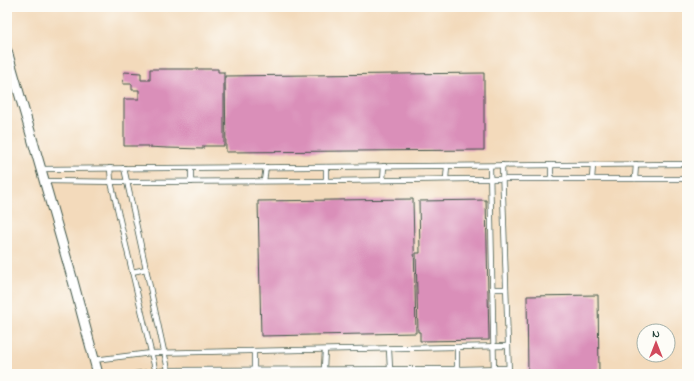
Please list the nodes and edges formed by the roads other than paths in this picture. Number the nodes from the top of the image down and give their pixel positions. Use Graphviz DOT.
graph roads {
  1 [pos="7,51"];
  2 [pos="636,164"];
  3 [pos="687,164"];
  4 [pos="502,165"];
  5 [pos="551,165"];
  6 [pos="593,165"];
  7 [pos="384,166"];
  8 [pos="447,166"];
  9 [pos="490,166"];
  10 [pos="266,167"];
  11 [pos="326,167"];
  12 [pos="110,168"];
  13 [pos="124,168"];
  14 [pos="191,168"];
  15 [pos="41,169"];
  16 [pos="687,178"];
  17 [pos="446,179"];
  18 [pos="491,179"];
  19 [pos="502,179"];
  20 [pos="551,179"];
  21 [pos="592,179"];
  22 [pos="635,179"];
  23 [pos="383,180"];
  24 [pos="44,181"];
  25 [pos="264,181"];
  26 [pos="326,181"];
  27 [pos="111,182"];
  28 [pos="127,182"];
  29 [pos="192,182"];
  30 [pos="146,269"];
  31 [pos="132,272"];
  32 [pos="492,289"];
  33 [pos="506,289"];
  34 [pos="508,346"];
  35 [pos="457,347"];
  36 [pos="493,347"];
  37 [pos="389,349"];
  38 [pos="325,350"];
  39 [pos="254,351"];
  40 [pos="151,353"];
  41 [pos="164,353"];
  42 [pos="94,360"];
  43 [pos="508,368"];
  44 [pos="390,369"];
  45 [pos="457,369"];
  46 [pos="254,370"];
  47 [pos="324,370"];
  48 [pos="494,371"];
  49 [pos="168,372"];
  50 [pos="156,373"];
  51 [pos="98,374"];
  52 [pos="134,374"];
  53 [pos="509,374"];
  1 -- 15 [label="street"];
  2 -- 3 [label="lane"];
  2 -- 6 [label="lane"];
  2 -- 22 [label="lane"];
  4 -- 5 [label="lane"];
  4 -- 9 [label="lane"];
  4 -- 19 [label="lane"];
  5 -- 6 [label="lane"];
  5 -- 20 [label="lane"];
  6 -- 21 [label="lane"];
  7 -- 8 [label="lane"];
  7 -- 11 [label="lane"];
  7 -- 23 [label="lane"];
  8 -- 9 [label="lane"];
  8 -- 17 [label="lane"];
  9 -- 18 [label="lane"];
  10 -- 11 [label="lane"];
  10 -- 14 [label="lane"];
  10 -- 25 [label="lane"];
  11 -- 26 [label="lane"];
  12 -- 13 [label="lane"];
  12 -- 15 [label="lane"];
  12 -- 27 [label="lane"];
  13 -- 14 [label="lane"];
  13 -- 28 [label="lane"];
  14 -- 29 [label="lane"];
  15 -- 24 [label="street"];
  16 -- 22 [label="lane"];
  17 -- 18 [label="lane"];
  17 -- 23 [label="lane"];
  18 -- 19 [label="lane"];
  18 -- 32 [label="lane"];
  19 -- 20 [label="lane"];
  19 -- 33 [label="lane"];
  20 -- 21 [label="lane"];
  21 -- 22 [label="lane"];
  23 -- 26 [label="lane"];
  24 -- 27 [label="lane"];
  24 -- 42 [label="street"];
  25 -- 26 [label="lane"];
  25 -- 29 [label="lane"];
  27 -- 28 [label="lane"];
  27 -- 31 [label="lane"];
  28 -- 29 [label="lane"];
  28 -- 30 [label="lane"];
  30 -- 31 [label="lane"];
  30 -- 41 [label="lane"];
  31 -- 40 [label="lane"];
  32 -- 33 [label="lane"];
  32 -- 36 [label="lane"];
  33 -- 34 [label="lane"];
  34 -- 36 [label="lane"];
  34 -- 43 [label="lane"];
  35 -- 36 [label="lane"];
  35 -- 37 [label="lane"];
  35 -- 45 [label="lane"];
  36 -- 48 [label="lane"];
  37 -- 38 [label="lane"];
  37 -- 44 [label="lane"];
  38 -- 39 [label="lane"];
  38 -- 47 [label="lane"];
  39 -- 41 [label="lane"];
  39 -- 46 [label="lane"];
  40 -- 41 [label="lane"];
  40 -- 42 [label="lane"];
  40 -- 50 [label="lane"];
  41 -- 49 [label="lane"];
  42 -- 51 [label="street"];
  43 -- 48 [label="lane"];
  43 -- 53 [label="lane"];
  44 -- 45 [label="lane"];
  44 -- 47 [label="lane"];
  45 -- 48 [label="lane"];
  46 -- 47 [label="lane"];
  46 -- 49 [label="lane"];
  49 -- 50 [label="lane"];
  50 -- 52 [label="lane"];
}
